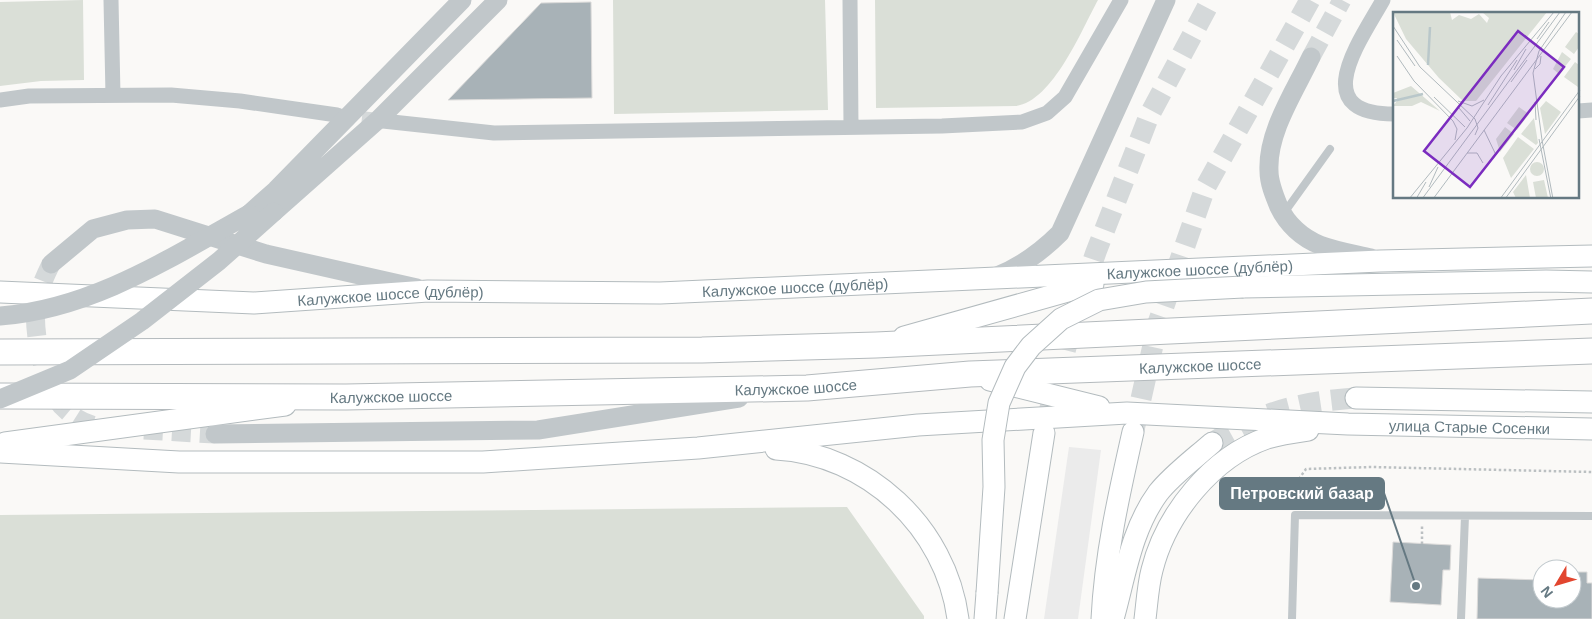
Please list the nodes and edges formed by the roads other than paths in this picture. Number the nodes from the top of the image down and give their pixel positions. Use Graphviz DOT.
graph roads {
  1 [pos="111,0"];
  2 [pos="498,0"];
  3 [pos="850,0"];
  4 [pos="1121,0"];
  5 [pos="1166,0"];
  6 [pos="1383,0"];
  7 [pos="460,1"];
  8 [pos="1311,57"];
  9 [pos="113,95"];
  10 [pos="0,100"];
  11 [pos="1393,114"];
  12 [pos="337,115"];
  13 [pos="383,121"];
  14 [pos="852,127"];
  15 [pos="1330,149"];
  16 [pos="1283,214"];
  17 [pos="1592,256"];
  18 [pos="1380,260"];
  19 [pos="51,264"];
  20 [pos="1137,273"];
  21 [pos="987,279"];
  22 [pos="1592,282"];
  23 [pos="428,291"];
  24 [pos="0,292"];
  25 [pos="1592,311"];
  26 [pos="0,316"];
  27 [pos="876,345"];
  28 [pos="1592,351"];
  29 [pos="0,352"];
  30 [pos="970,374"];
  31 [pos="807,388"];
  32 [pos="3,397"];
  33 [pos="346,397"];
  34 [pos="1356,398"];
  35 [pos="1592,402"];
  36 [pos="1130,423"];
  37 [pos="1348,424"];
  38 [pos="1592,429"];
  39 [pos="1044,433"];
  40 [pos="216,434"];
  41 [pos="0,443"];
  42 [pos="1212,443"];
  43 [pos="698,448"];
  44 [pos="0,452"];
  45 [pos="1464,516"];
  46 [pos="1592,516"];
  47 [pos="958,619"];
  48 [pos="985,619"];
  49 [pos="1015,619"];
  50 [pos="1102,619"];
  51 [pos="1113,619"];
  52 [pos="1145,619"];
  53 [pos="1292,619"];
  54 [pos="1460,619"];
  1 -- 9 [label="street"];
  2 -- 32 [label="street, bridge"];
  3 -- 14 [label="street"];
  4 -- 14 [label="street"];
  5 -- 21 [label="street"];
  6 -- 11 [label="street"];
  7 -- 26 [label="street, bridge"];
  8 -- 16 [label="street"];
  9 -- 10 [label="street"];
  9 -- 12 [label="street"];
  13 -- 14 [label="street"];
  15 -- 16 [label="lane"];
  16 -- 18 [label="street"];
  17 -- 18 [label="main road, Калужское шоссе (дублёр)"];
  18 -- 20 [label="main road, Калужское шоссе (дублёр)"];
  19 -- 23 [label="street"];
  20 -- 21 [label="main road, Калужское шоссе (дублёр)"];
  20 -- 27 [label="main road"];
  21 -- 23 [label="main road, Калужское шоссе (дублёр)"];
  22 -- 48 [label="main road, bridge"];
  23 -- 24 [label="main road, Калужское шоссе (дублёр)"];
  25 -- 27 [label="highway"];
  27 -- 29 [label="highway"];
  28 -- 30 [label="highway, Калужское шоссе"];
  30 -- 31 [label="highway, Калужское шоссе"];
  30 -- 36 [label="main road"];
  31 -- 33 [label="highway, Калужское шоссе"];
  31 -- 40 [label="street"];
  32 -- 33 [label="highway, Калужское шоссе"];
  33 -- 41 [label="main road"];
  34 -- 35 [label="main road"];
  36 -- 37 [label="main road"];
  36 -- 43 [label="main road"];
  36 -- 50 [label="main road"];
  37 -- 38 [label="main road, улица Старые Сосенки"];
  37 -- 52 [label="main road"];
  39 -- 49 [label="main road"];
  42 -- 51 [label="main road"];
  43 -- 44 [label="main road"];
  43 -- 47 [label="main road"];
  45 -- 46 [label="lane"];
  45 -- 53 [label="lane"];
  45 -- 54 [label="lane"];
}
